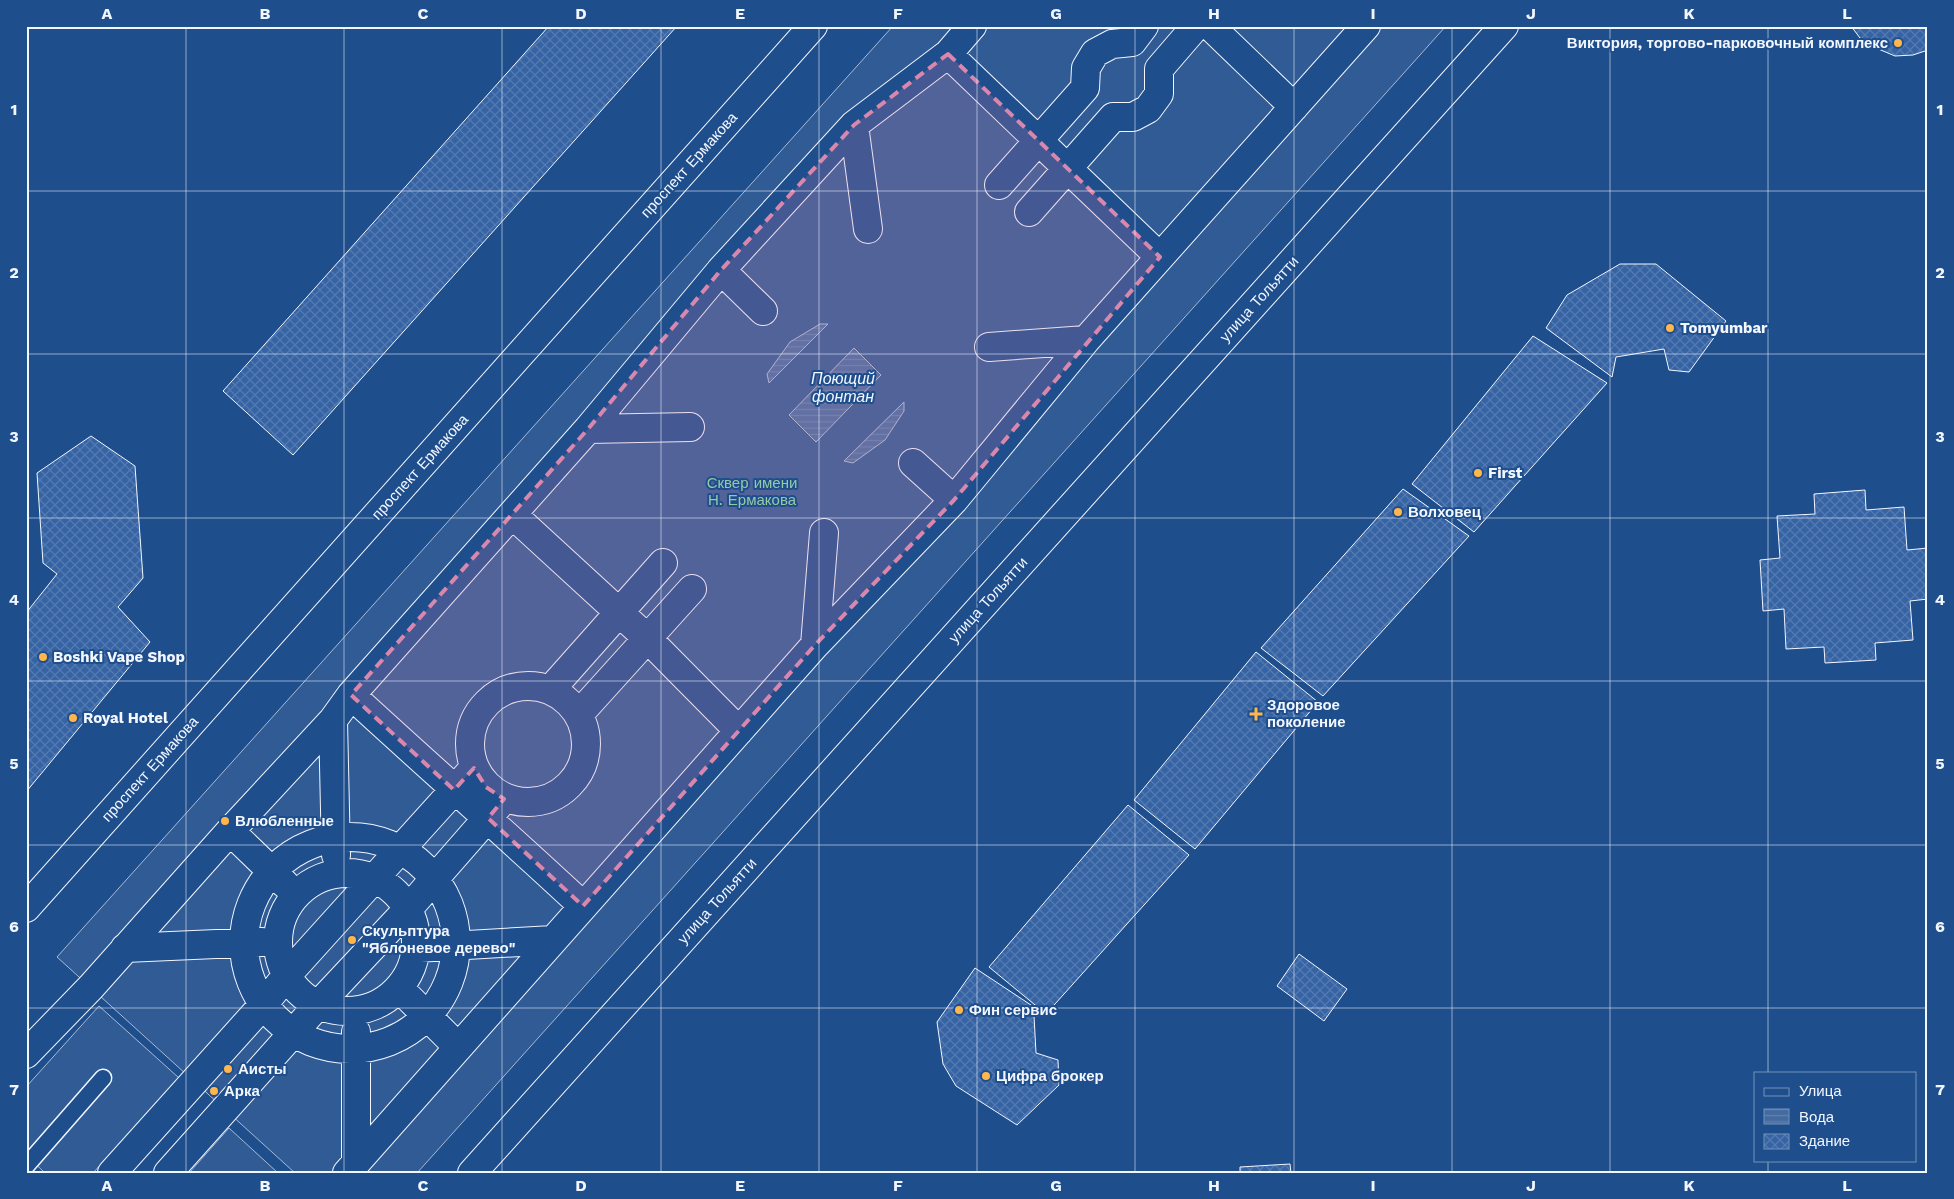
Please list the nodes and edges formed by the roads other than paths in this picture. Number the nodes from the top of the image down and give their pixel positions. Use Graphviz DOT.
graph roads {
  1 [pos="813,26"];
  2 [pos="972,26"];
  3 [pos="1196,26"];
  4 [pos="1210,26"];
  5 [pos="1504,26"];
  6 [pos="1358,31"];
  7 [pos="1138,34"];
  8 [pos="948,54"];
  9 [pos="1159,69"];
  10 [pos="1085,88"];
  11 [pos="1294,106"];
  12 [pos="1112,117"];
  13 [pos="854,124"];
  14 [pos="1038,141"];
  15 [pos="1068,168"];
  16 [pos="999,185"];
  17 [pos="1029,212"];
  18 [pos="868,229"];
  19 [pos="1160,257"];
  20 [pos="721,270"];
  21 [pos="763,311"];
  22 [pos="1086,340"];
  23 [pos="989,346"];
  24 [pos="690,427"];
  25 [pos="588,429"];
  26 [pos="913,463"];
  27 [pos="954,500"];
  28 [pos="513,515"];
  29 [pos="824,533"];
  30 [pos="663,563"];
  31 [pos="692,589"];
  32 [pos="618,613"];
  33 [pos="647,638"];
  34 [pos="816,645"];
  35 [pos="552,688"];
  36 [pos="351,696"];
  37 [pos="580,714"];
  38 [pos="333,720"];
  39 [pos="738,731"];
  40 [pos="474,768"];
  41 [pos="454,790"];
  42 [pos="496,808"];
  43 [pos="230,831"];
  44 [pos="336,837"];
  45 [pos="402,850"];
  46 [pos="272,871"];
  47 [pos="336,874"];
  48 [pos="434,878"];
  49 [pos="374,879"];
  50 [pos="296,896"];
  51 [pos="583,906"];
  52 [pos="26,908"];
  53 [pos="408,909"];
  54 [pos="553,940"];
  55 [pos="278,941"];
  56 [pos="243,944"];
  57 [pos="456,946"];
  58 [pos="125,948"];
  59 [pos="416,948"];
  60 [pos="287,975"];
  61 [pos="399,988"];
  62 [pos="263,1005"];
  63 [pos="318,1005"];
  64 [pos="357,1011"];
  65 [pos="428,1015"];
  66 [pos="292,1033"];
  67 [pos="458,1046"];
  68 [pos="355,1050"];
  69 [pos="26,1054"];
  70 [pos="103,1078"];
  71 [pos="26,1166"];
  72 [pos="352,1168"];
  73 [pos="112,1173"];
  74 [pos="168,1173"];
  75 [pos="472,1173"];
  1 -- 52 [label="street, проспект Ермакова"];
  2 -- 8 [label="street"];
  3 -- 9 [label="street"];
  4 -- 11 [label="street"];
  5 -- 75 [label="street, улица Тольятти"];
  6 -- 11 [label="street"];
  7 -- 9 [label="street"];
  7 -- 10 [label="street"];
  8 -- 13 [label="street"];
  8 -- 14 [label="street"];
  9 -- 12 [label="street"];
  10 -- 12 [label="street"];
  10 -- 14 [label="street"];
  11 -- 19 [label="street"];
  12 -- 15 [label="street"];
  13 -- 18 [label="street"];
  13 -- 20 [label="street"];
  14 -- 15 [label="street"];
  14 -- 16 [label="street"];
  15 -- 17 [label="street"];
  15 -- 19 [label="street"];
  19 -- 22 [label="street"];
  20 -- 21 [label="street"];
  20 -- 25 [label="street"];
  22 -- 23 [label="street"];
  22 -- 27 [label="street"];
  24 -- 25 [label="street"];
  25 -- 28 [label="street"];
  26 -- 27 [label="street"];
  27 -- 34 [label="street"];
  28 -- 32 [label="street"];
  28 -- 36 [label="street"];
  29 -- 34 [label="street"];
  30 -- 32 [label="street"];
  31 -- 33 [label="street"];
  32 -- 33 [label="street"];
  32 -- 35 [label="street"];
  33 -- 37 [label="street"];
  33 -- 39 [label="street"];
  34 -- 39 [label="street"];
  35 -- 37 [label="street"];
  35 -- 40 [label="street"];
  36 -- 38 [label="street"];
  36 -- 41 [label="street"];
  37 -- 42 [label="street"];
  38 -- 43 [label="street"];
  38 -- 44 [label="street"];
  39 -- 51 [label="street"];
  40 -- 41 [label="street"];
  40 -- 42 [label="street"];
  41 -- 42 [label="street"];
  41 -- 45 [label="street"];
  42 -- 48 [label="street"];
  42 -- 51 [label="street"];
  43 -- 46 [label="street"];
  43 -- 58 [label="street"];
  44 -- 45 [label="street"];
  44 -- 46 [label="street"];
  44 -- 47 [label="street"];
  45 -- 48 [label="street"];
  45 -- 49 [label="street"];
  46 -- 50 [label="street"];
  46 -- 56 [label="street"];
  47 -- 49 [label="street"];
  47 -- 50 [label="street"];
  48 -- 53 [label="street"];
  48 -- 57 [label="street"];
  49 -- 53 [label="street"];
  49 -- 60 [label="street"];
  50 -- 55 [label="street"];
  51 -- 54 [label="street"];
  53 -- 59 [label="street"];
  53 -- 63 [label="street"];
  54 -- 57 [label="street"];
  54 -- 67 [label="street"];
  55 -- 56 [label="street"];
  55 -- 60 [label="street"];
  56 -- 58 [label="street"];
  56 -- 62 [label="street"];
  57 -- 59 [label="street"];
  57 -- 65 [label="street"];
  58 -- 69 [label="street"];
  59 -- 61 [label="street"];
  60 -- 62 [label="street"];
  60 -- 63 [label="street"];
  61 -- 64 [label="street"];
  61 -- 65 [label="street"];
  62 -- 66 [label="street"];
  62 -- 73 [label="street"];
  63 -- 64 [label="street"];
  63 -- 66 [label="street"];
  64 -- 68 [label="street"];
  65 -- 67 [label="street"];
  65 -- 68 [label="street"];
  66 -- 68 [label="street"];
  66 -- 74 [label="street"];
  67 -- 72 [label="street"];
  68 -- 72 [label="street"];
  70 -- 71 [label="lane"];
}
